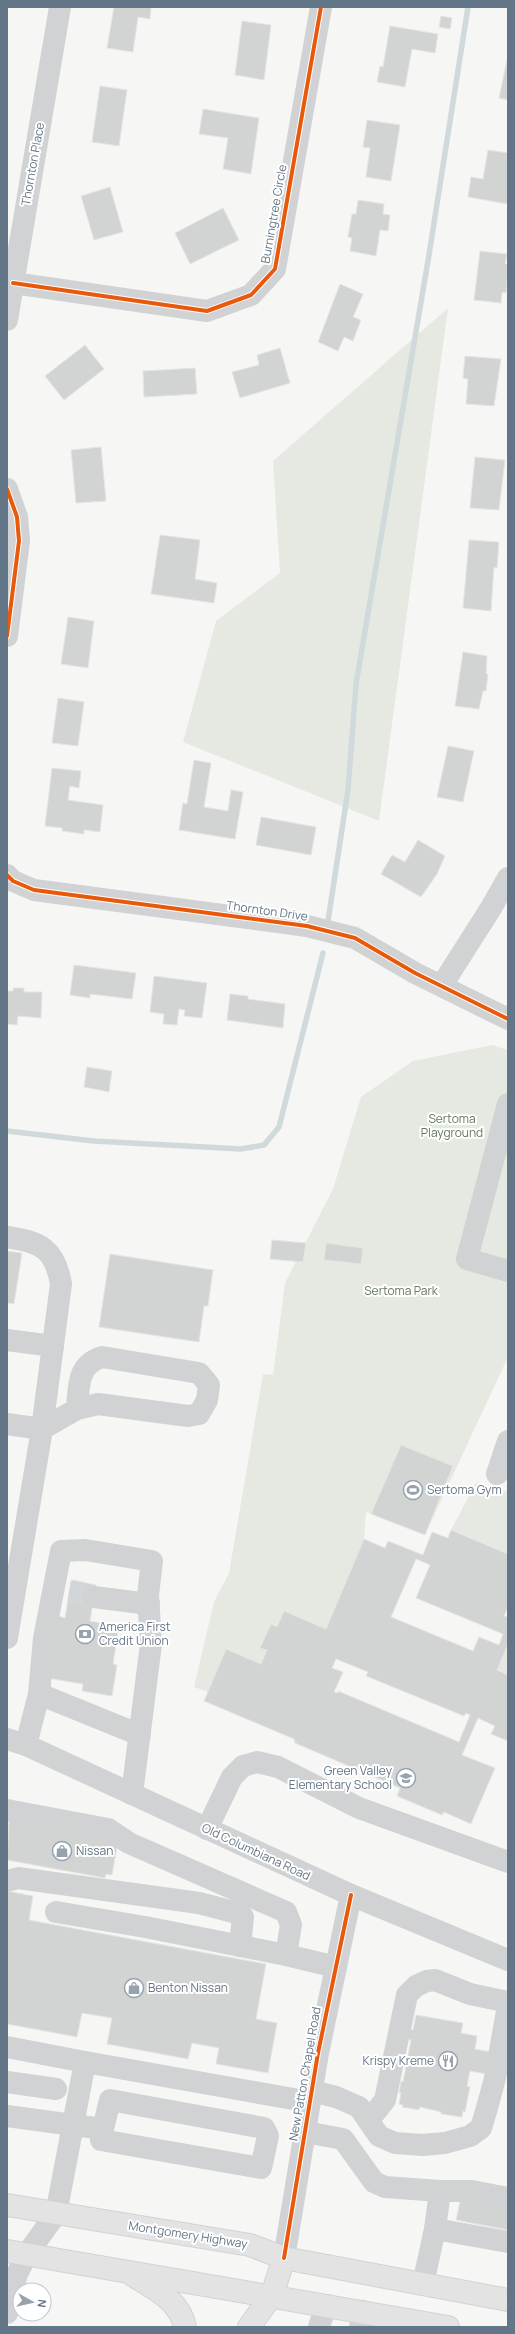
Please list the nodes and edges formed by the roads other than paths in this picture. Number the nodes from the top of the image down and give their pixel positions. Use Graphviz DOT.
graph roads {
  1 [pos="60,7"];
  2 [pos="321,7"];
  3 [pos="13,283"];
  4 [pos="7,320"];
  5 [pos="7,489"];
  6 [pos="7,636"];
  7 [pos="508,878"];
  8 [pos="9,882"];
  9 [pos="442,985"];
  10 [pos="508,1019"];
  11 [pos="508,1104"];
  12 [pos="7,1237"];
  13 [pos="508,1271"];
  14 [pos="7,1340"];
  15 [pos="53,1346"];
  16 [pos="77,1409"];
  17 [pos="7,1424"];
  18 [pos="42,1429"];
  19 [pos="508,1441"];
  20 [pos="496,1474"];
  21 [pos="94,1597"];
  22 [pos="149,1604"];
  23 [pos="7,1638"];
  24 [pos="39,1694"];
  25 [pos="140,1736"];
  26 [pos="17,1742"];
  27 [pos="132,1794"];
  28 [pos="7,1810"];
  29 [pos="207,1829"];
  30 [pos="508,1862"];
  31 [pos="7,1880"];
  32 [pos="352,1895"];
  33 [pos="247,1906"];
  34 [pos="56,1912"];
  35 [pos="240,1946"];
  36 [pos="286,1955"];
  37 [pos="508,1960"];
  38 [pos="336,1967"];
  39 [pos="507,2009"];
  40 [pos="7,2047"];
  41 [pos="85,2062"];
  42 [pos="16,2084"];
  43 [pos="56,2089"];
  44 [pos="311,2096"];
  45 [pos="15,2117"];
  46 [pos="370,2122"];
  47 [pos="73,2124"];
  48 [pos="103,2129"];
  49 [pos="305,2132"];
  50 [pos="440,2191"];
  51 [pos="508,2198"];
  52 [pos="7,2205"];
  53 [pos="56,2214"];
  54 [pos="435,2229"];
  55 [pos="508,2242"];
  56 [pos="17,2252"];
  57 [pos="284,2258"];
  58 [pos="124,2270"];
  59 [pos="423,2284"];
  60 [pos="272,2295"];
  61 [pos="508,2300"];
  62 [pos="326,2305"];
  63 [pos="7,2313"];
  64 [pos="361,2319"];
  65 [pos="400,2323"];
  66 [pos="185,2327"];
  67 [pos="249,2327"];
  68 [pos="320,2327"];
  69 [pos="448,2327"];
  1 -- 3 [label="street, Thornton Place"];
  2 -- 3 [label="street, Burningtree Circle"];
  3 -- 4 [label="street, Thornton Place"];
  5 -- 6 [label="street"];
  7 -- 9 [label="street"];
  8 -- 9 [label="street, Thornton Drive"];
  9 -- 10 [label="street, Thornton Drive"];
  11 -- 13 [label="street"];
  12 -- 15 [label="street"];
  14 -- 15 [label="street"];
  15 -- 18 [label="street"];
  16 -- 16 [label="street"];
  16 -- 18 [label="street"];
  17 -- 18 [label="street"];
  18 -- 23 [label="street"];
  19 -- 20 [label="street"];
  21 -- 22 [label="street"];
  22 -- 24 [label="street"];
  22 -- 25 [label="street"];
  24 -- 25 [label="street"];
  24 -- 26 [label="street"];
  25 -- 27 [label="street"];
  26 -- 27 [label="street, Old Columbiana Road"];
  27 -- 29 [label="street, Old Columbiana Road"];
  28 -- 33 [label="street"];
  29 -- 30 [label="street"];
  29 -- 32 [label="street, Old Columbiana Road"];
  31 -- 33 [label="street"];
  32 -- 37 [label="street, Old Columbiana Road"];
  32 -- 38 [label="street, New Patton Chapel Road"];
  33 -- 35 [label="street"];
  33 -- 36 [label="street"];
  34 -- 35 [label="street"];
  35 -- 36 [label="street"];
  36 -- 38 [label="street"];
  38 -- 44 [label="street, New Patton Chapel Road"];
  39 -- 46 [label="street"];
  39 -- 46 [label="street"];
  40 -- 41 [label="street"];
  41 -- 44 [label="street"];
  41 -- 47 [label="street"];
  42 -- 43 [label="street"];
  42 -- 45 [label="street"];
  44 -- 46 [label="street"];
  44 -- 49 [label="street, New Patton Chapel Road"];
  45 -- 47 [label="street"];
  47 -- 48 [label="street"];
  47 -- 53 [label="street"];
  48 -- 48 [label="street"];
  49 -- 50 [label="street"];
  49 -- 57 [label="street, New Patton Chapel Road"];
  50 -- 51 [label="street"];
  50 -- 54 [label="street"];
  52 -- 53 [label="main road, Montgomery Highway"];
  53 -- 56 [label="street"];
  53 -- 57 [label="main road, Montgomery Highway"];
  54 -- 55 [label="street"];
  54 -- 59 [label="street"];
  56 -- 58 [label="main road"];
  56 -- 63 [label="street"];
  57 -- 59 [label="main road, Montgomery Highway"];
  57 -- 60 [label="main road"];
  58 -- 60 [label="main road"];
  58 -- 66 [label="main road"];
  59 -- 61 [label="main road, Montgomery Highway"];
  60 -- 62 [label="main road"];
  60 -- 67 [label="main road"];
  62 -- 64 [label="main road"];
  62 -- 68 [label="street"];
  64 -- 65 [label="main road"];
  65 -- 69 [label="main road"];
}
